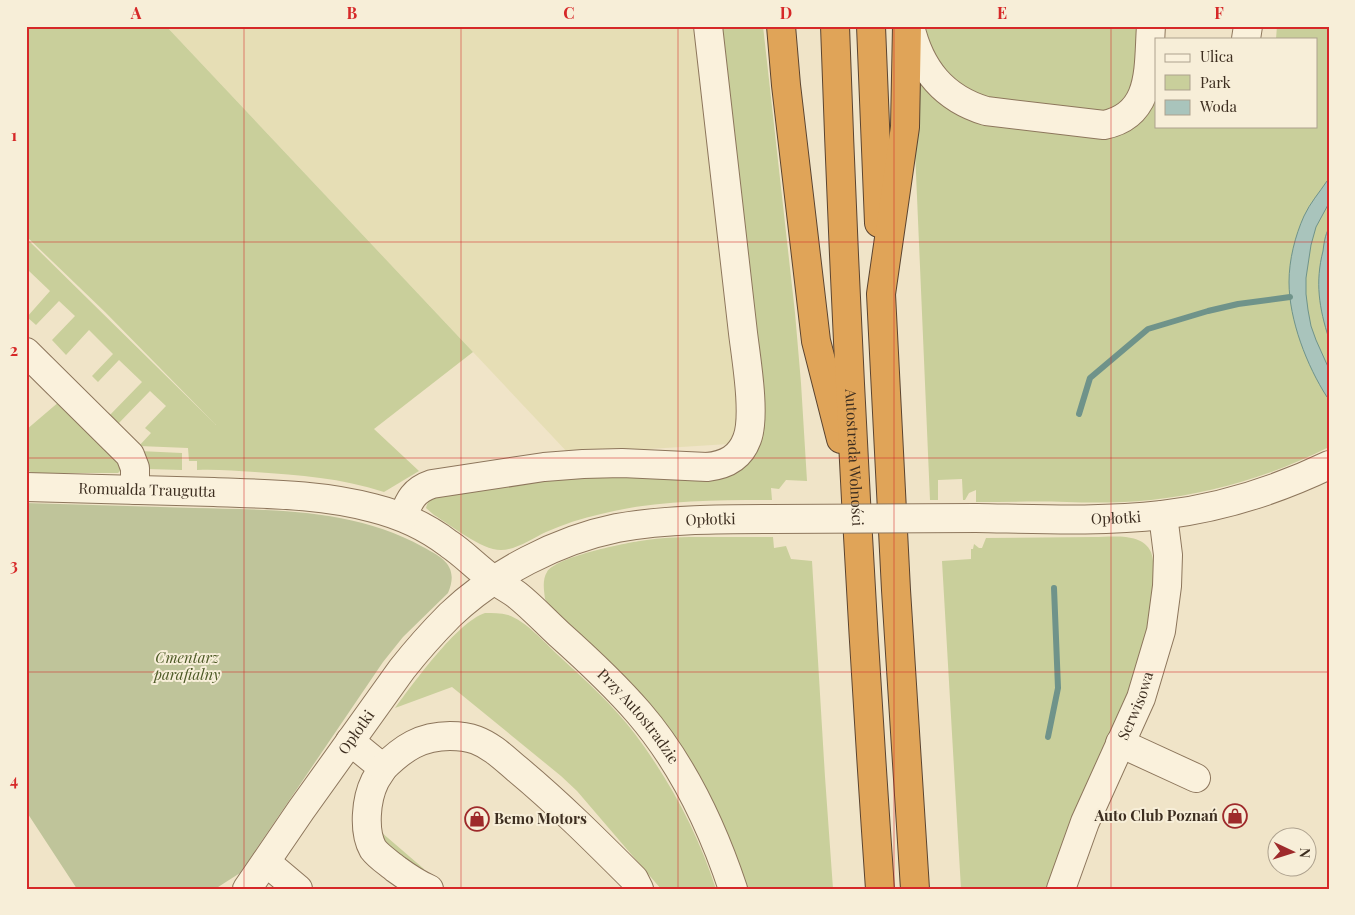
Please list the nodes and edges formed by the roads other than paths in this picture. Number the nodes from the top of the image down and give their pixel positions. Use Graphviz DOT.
graph roads {
  1 [pos="708,26"];
  2 [pos="781,26"];
  3 [pos="835,26"];
  4 [pos="871,26"];
  5 [pos="909,26"];
  6 [pos="1150,34"];
  7 [pos="881,294"];
  8 [pos="26,352"];
  9 [pos="1329,465"];
  10 [pos="26,488"];
  11 [pos="134,490"];
  12 [pos="855,496"];
  13 [pos="1164,515"];
  14 [pos="403,517"];
  15 [pos="494,581"];
  16 [pos="350,741"];
  17 [pos="1120,744"];
  18 [pos="384,768"];
  19 [pos="1196,778"];
  20 [pos="266,862"];
  21 [pos="247,889"];
  22 [pos="298,889"];
  23 [pos="429,889"];
  24 [pos="639,889"];
  25 [pos="733,889"];
  26 [pos="880,889"];
  27 [pos="915,889"];
  28 [pos="1061,889"];
  1 -- 14 [label="street"];
  2 -- 12 [label="highway"];
  3 -- 12 [label="highway, Autostrada Wolności"];
  4 -- 7 [label="highway"];
  5 -- 6 [label="street"];
  5 -- 7 [label="highway"];
  7 -- 27 [label="highway"];
  8 -- 11 [label="street"];
  9 -- 13 [label="street, Opłotki"];
  10 -- 11 [label="street, Romualda Traugutta"];
  11 -- 14 [label="street, Romualda Traugutta"];
  12 -- 26 [label="highway, Autostrada Wolności"];
  13 -- 15 [label="street, Opłotki, bridge"];
  13 -- 17 [label="street, Serwisowa"];
  14 -- 15 [label="street, Przy Autostradzie"];
  15 -- 16 [label="street, Opłotki"];
  15 -- 25 [label="street, Przy Autostradzie"];
  16 -- 18 [label="street"];
  16 -- 20 [label="street, Opłotki"];
  17 -- 19 [label="street"];
  17 -- 28 [label="street, Serwisowa"];
  18 -- 23 [label="street"];
  18 -- 24 [label="street"];
  20 -- 21 [label="street, Opłotki"];
  20 -- 22 [label="street"];
}
